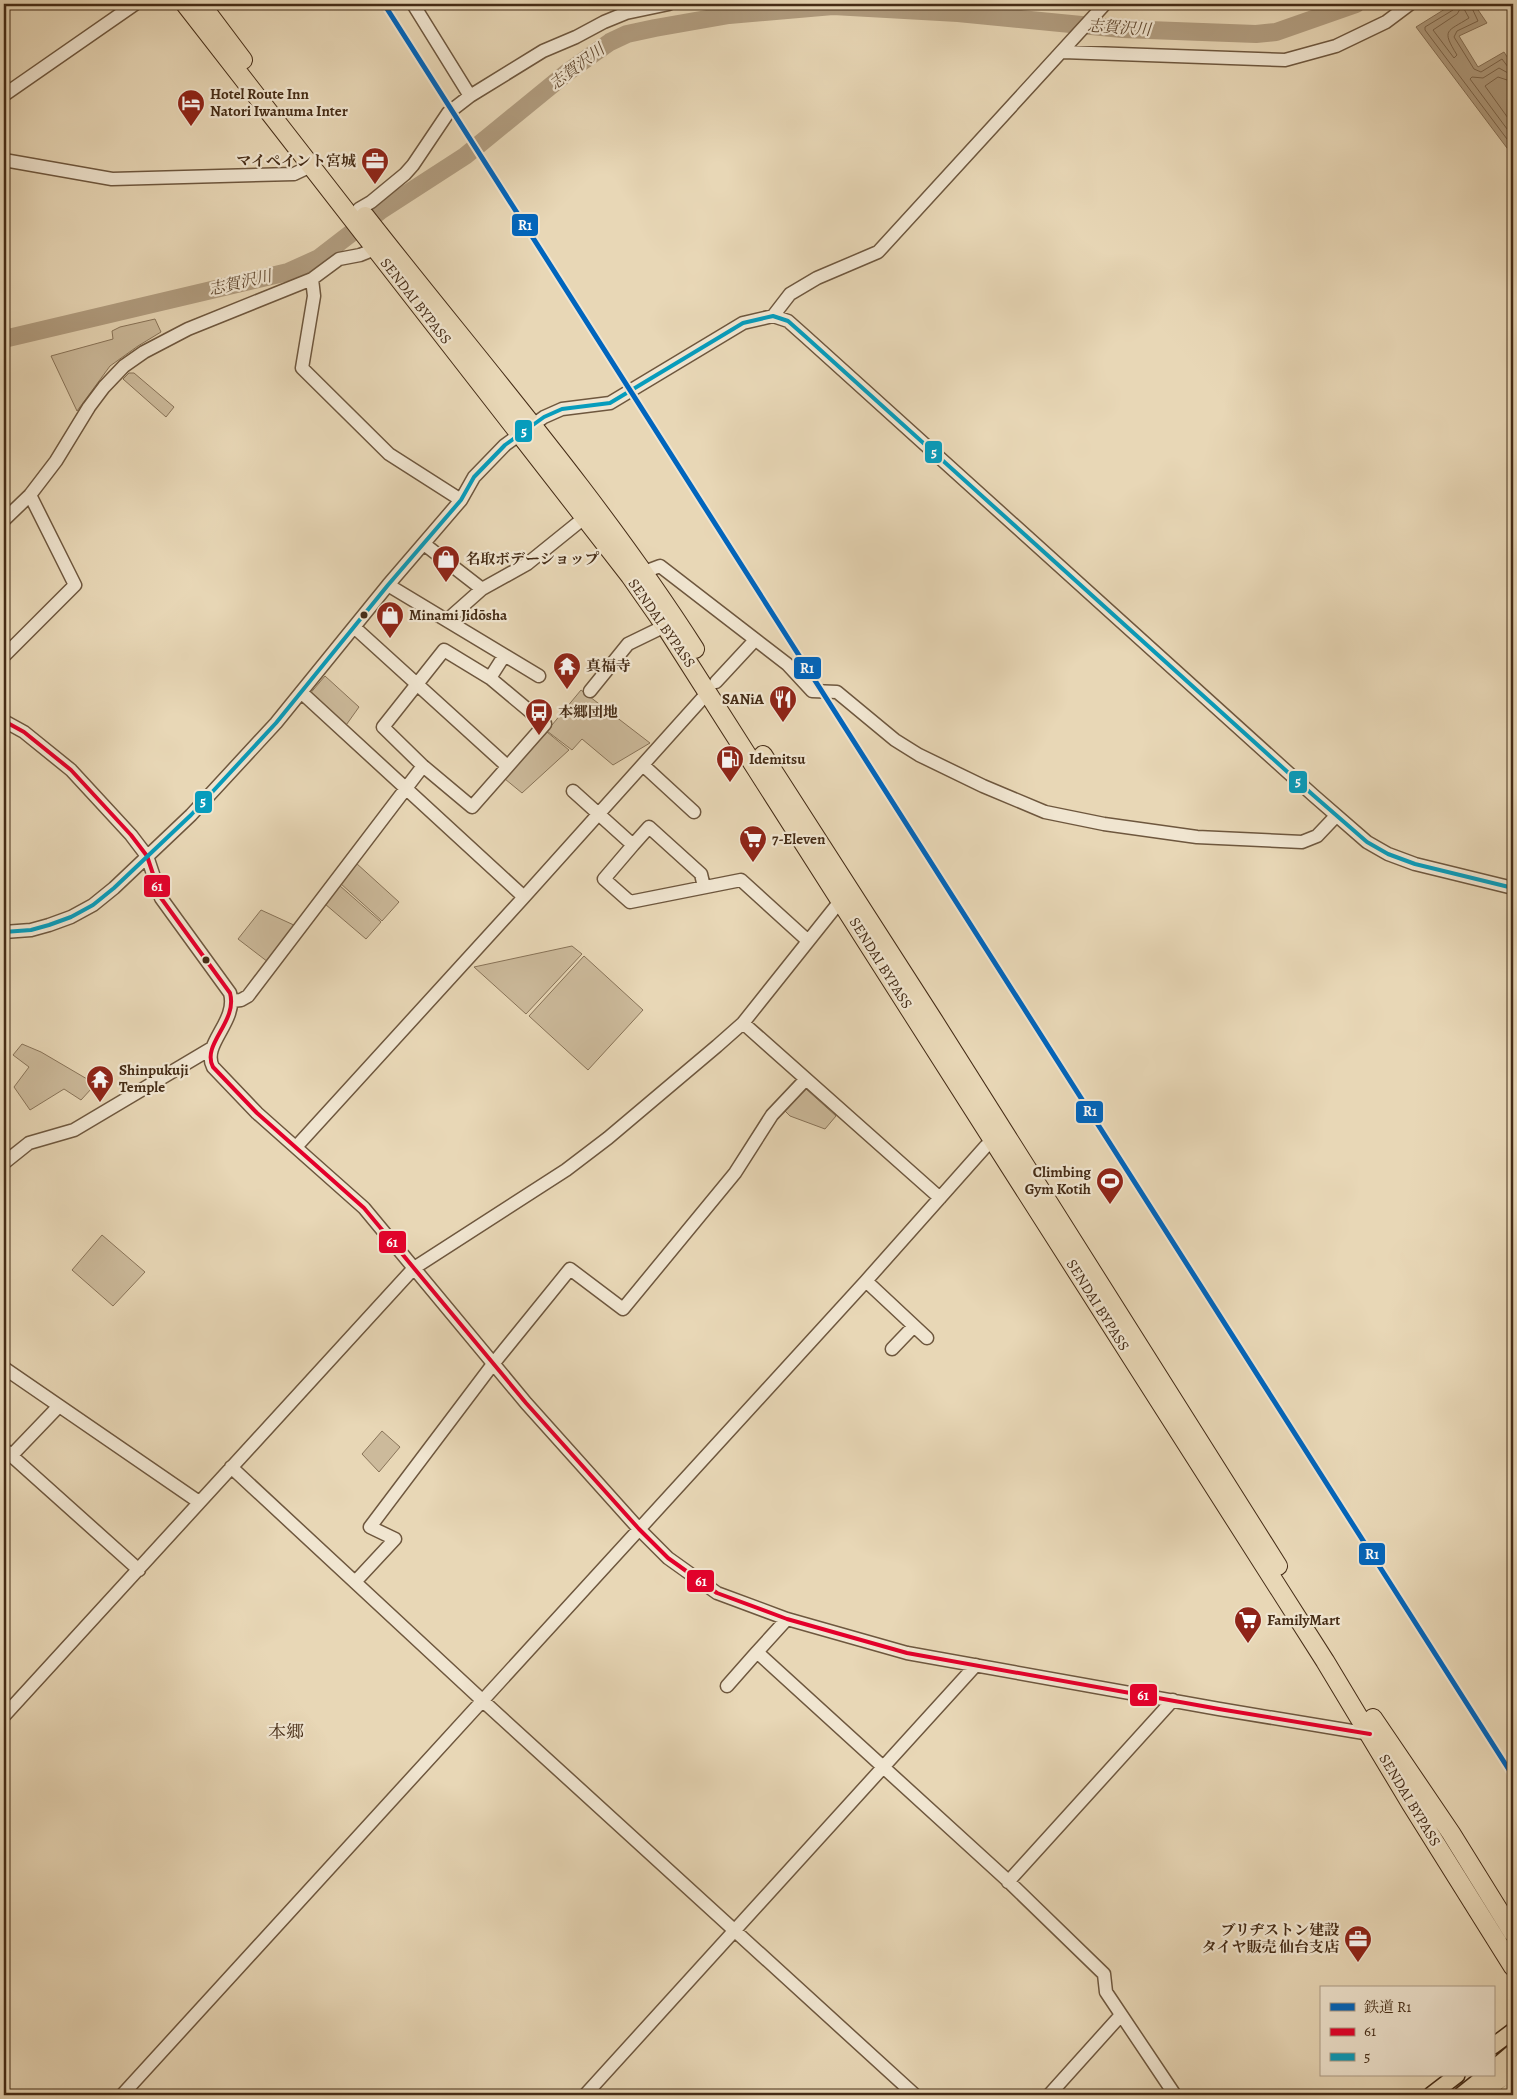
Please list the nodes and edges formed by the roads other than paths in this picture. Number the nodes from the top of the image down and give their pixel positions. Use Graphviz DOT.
graph roads {
  1 [pos="135,4"];
  2 [pos="185,4"];
  3 [pos="201,4"];
  4 [pos="413,4"];
  5 [pos="669,4"];
  6 [pos="1410,4"];
  7 [pos="1104,5"];
  8 [pos="1065,50"];
  9 [pos="4,96"];
  10 [pos="470,96"];
  11 [pos="4,160"];
  12 [pos="311,166"];
  13 [pos="357,213"];
  14 [pos="371,237"];
  15 [pos="312,279"];
  16 [pos="774,316"];
  17 [pos="526,430"];
  18 [pos="30,495"];
  19 [pos="461,500"];
  20 [pos="584,518"];
  21 [pos="4,520"];
  22 [pos="424,544"];
  23 [pos="644,572"];
  24 [pos="388,585"];
  25 [pos="482,589"];
  26 [pos="447,620"];
  27 [pos="666,626"];
  28 [pos="354,627"];
  29 [pos="755,640"];
  30 [pos="4,656"];
  31 [pos="504,656"];
  32 [pos="539,676"];
  33 [pos="490,678"];
  34 [pos="416,684"];
  35 [pos="712,686"];
  36 [pos="590,691"];
  37 [pos="300,692"];
  38 [pos="4,721"];
  39 [pos="423,766"];
  40 [pos="507,766"];
  41 [pos="644,766"];
  42 [pos="406,788"];
  43 [pos="573,791"];
  44 [pos="694,812"];
  45 [pos="600,814"];
  46 [pos="1336,816"];
  47 [pos="633,845"];
  48 [pos="147,856"];
  49 [pos="704,887"];
  50 [pos="1513,888"];
  51 [pos="524,897"];
  52 [pos="841,900"];
  53 [pos="4,932"];
  54 [pos="807,940"];
  55 [pos="232,1001"];
  56 [pos="742,1023"];
  57 [pos="212,1048"];
  58 [pos="806,1079"];
  59 [pos="998,1136"];
  60 [pos="296,1147"];
  61 [pos="4,1163"];
  62 [pos="940,1198"];
  63 [pos="414,1268"];
  64 [pos="866,1281"];
  65 [pos="914,1326"];
  66 [pos="927,1338"];
  67 [pos="892,1349"];
  68 [pos="493,1364"];
  69 [pos="4,1368"];
  70 [pos="58,1407"];
  71 [pos="7,1452"];
  72 [pos="231,1468"];
  73 [pos="199,1502"];
  74 [pos="639,1529"];
  75 [pos="139,1570"];
  76 [pos="355,1582"];
  77 [pos="787,1619"];
  78 [pos="757,1652"];
  79 [pos="976,1665"];
  80 [pos="727,1686"];
  81 [pos="483,1700"];
  82 [pos="1173,1700"];
  83 [pos="4,1716"];
  84 [pos="1370,1734"];
  85 [pos="883,1766"];
  86 [pos="1008,1882"];
  87 [pos="735,1931"];
  88 [pos="1513,1933"];
  89 [pos="1513,1967"];
  90 [pos="1121,2015"];
  91 [pos="1513,2031"];
  92 [pos="1494,2045"];
  93 [pos="1513,2052"];
  94 [pos="1494,2068"];
  95 [pos="1513,2070"];
  96 [pos="1456,2076"];
  97 [pos="1485,2076"];
  98 [pos="1513,2089"];
  99 [pos="122,2095"];
  100 [pos="585,2095"];
  101 [pos="915,2095"];
  102 [pos="1049,2095"];
  103 [pos="1175,2095"];
  104 [pos="1431,2095"];
  105 [pos="1461,2095"];
  106 [pos="1481,2095"];
  107 [pos="1506,2095"];
  1 -- 9 [label="street"];
  2 -- 12 [label="highway, SENDAI BYPASS"];
  3 -- 13 [label="highway, SENDAI BYPASS"];
  4 -- 10 [label="street"];
  5 -- 10 [label="street"];
  6 -- 8 [label="street"];
  7 -- 8 [label="street"];
  8 -- 16 [label="street"];
  10 -- 13 [label="street"];
  11 -- 12 [label="street"];
  12 -- 13 [label="highway, SENDAI BYPASS"];
  13 -- 14 [label="highway, SENDAI BYPASS"];
  14 -- 15 [label="street"];
  14 -- 17 [label="highway, SENDAI BYPASS"];
  15 -- 18 [label="street"];
  15 -- 19 [label="street"];
  16 -- 17 [label="street"];
  16 -- 46 [label="street"];
  17 -- 19 [label="street"];
  17 -- 20 [label="highway, SENDAI BYPASS"];
  17 -- 23 [label="highway, SENDAI BYPASS"];
  18 -- 21 [label="street"];
  18 -- 30 [label="street"];
  19 -- 22 [label="street"];
  20 -- 25 [label="street"];
  20 -- 27 [label="highway, SENDAI BYPASS"];
  22 -- 24 [label="street"];
  22 -- 25 [label="street"];
  23 -- 29 [label="street"];
  23 -- 35 [label="highway, SENDAI BYPASS"];
  24 -- 26 [label="street"];
  24 -- 28 [label="street"];
  25 -- 26 [label="street"];
  26 -- 31 [label="street"];
  27 -- 35 [label="highway, SENDAI BYPASS"];
  27 -- 36 [label="street"];
  28 -- 34 [label="street"];
  28 -- 37 [label="street"];
  29 -- 35 [label="street"];
  29 -- 46 [label="street"];
  31 -- 32 [label="street"];
  31 -- 33 [label="street"];
  33 -- 34 [label="street"];
  33 -- 40 [label="street"];
  34 -- 39 [label="street"];
  34 -- 40 [label="street"];
  35 -- 41 [label="street"];
  35 -- 52 [label="highway, SENDAI BYPASS"];
  35 -- 59 [label="highway, SENDAI BYPASS"];
  37 -- 42 [label="street"];
  37 -- 48 [label="street"];
  38 -- 48 [label="street"];
  39 -- 40 [label="street"];
  39 -- 42 [label="street"];
  41 -- 44 [label="street"];
  41 -- 45 [label="street"];
  42 -- 51 [label="street"];
  42 -- 55 [label="street"];
  43 -- 45 [label="street"];
  45 -- 47 [label="street"];
  45 -- 51 [label="street"];
  46 -- 50 [label="street"];
  47 -- 49 [label="street"];
  47 -- 49 [label="street"];
  48 -- 53 [label="street"];
  48 -- 55 [label="street"];
  49 -- 54 [label="street"];
  51 -- 60 [label="street"];
  52 -- 54 [label="street"];
  52 -- 59 [label="highway, SENDAI BYPASS"];
  54 -- 56 [label="street"];
  55 -- 57 [label="street"];
  56 -- 58 [label="street"];
  56 -- 63 [label="street"];
  57 -- 60 [label="street"];
  57 -- 61 [label="street"];
  58 -- 62 [label="street"];
  58 -- 68 [label="street"];
  59 -- 62 [label="street"];
  59 -- 84 [label="highway, SENDAI BYPASS"];
  59 -- 88 [label="highway, SENDAI BYPASS"];
  60 -- 63 [label="street"];
  62 -- 64 [label="street"];
  63 -- 68 [label="street"];
  63 -- 72 [label="street"];
  64 -- 65 [label="street"];
  64 -- 74 [label="street"];
  65 -- 66 [label="street"];
  65 -- 67 [label="street"];
  68 -- 74 [label="street"];
  68 -- 76 [label="street"];
  69 -- 70 [label="street"];
  70 -- 71 [label="street"];
  70 -- 73 [label="street"];
  71 -- 75 [label="street"];
  72 -- 73 [label="street"];
  72 -- 76 [label="street"];
  73 -- 75 [label="street"];
  74 -- 77 [label="street"];
  74 -- 81 [label="street"];
  75 -- 83 [label="street"];
  76 -- 81 [label="street"];
  77 -- 78 [label="street"];
  77 -- 79 [label="street"];
  78 -- 80 [label="street"];
  78 -- 85 [label="street"];
  79 -- 82 [label="street"];
  79 -- 85 [label="street"];
  81 -- 87 [label="street"];
  81 -- 99 [label="street"];
  82 -- 84 [label="street"];
  82 -- 86 [label="street"];
  84 -- 89 [label="highway, SENDAI BYPASS"];
  85 -- 86 [label="street"];
  85 -- 87 [label="street"];
  86 -- 90 [label="street"];
  87 -- 100 [label="street"];
  87 -- 101 [label="street"];
  90 -- 102 [label="street"];
  90 -- 103 [label="street"];
  91 -- 92 [label="main road"];
  93 -- 94 [label="main road"];
  95 -- 106 [label="main road"];
  96 -- 104 [label="main road"];
  97 -- 105 [label="main road"];
  98 -- 107 [label="main road"];
}
